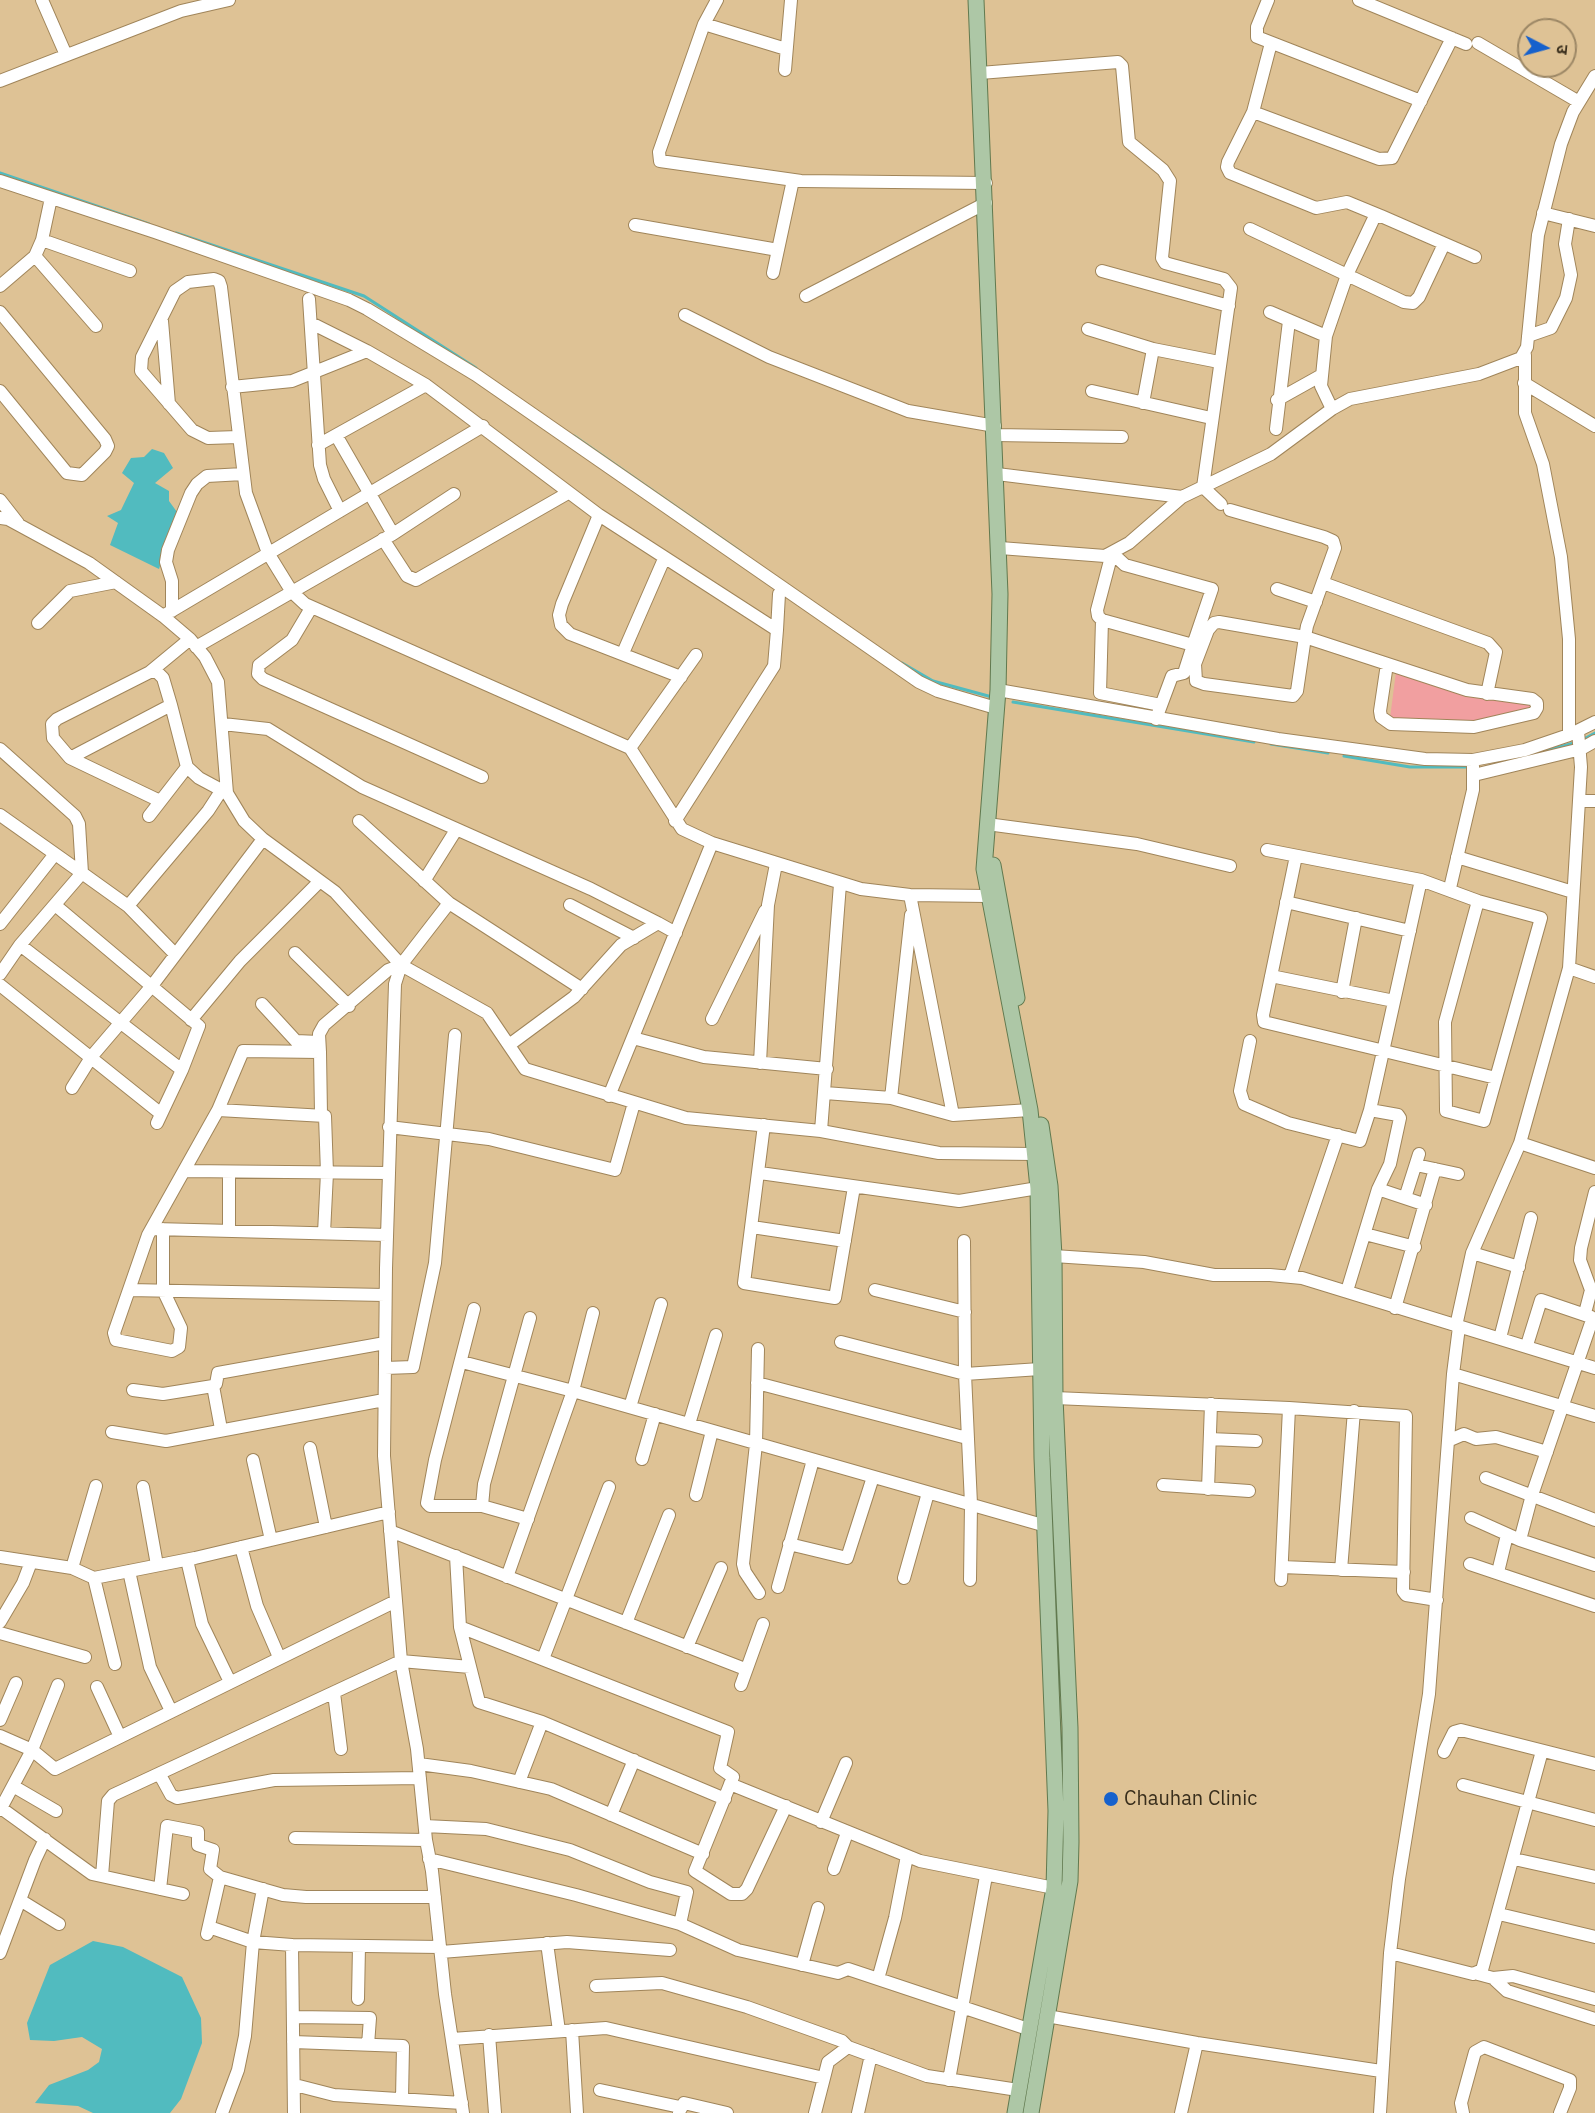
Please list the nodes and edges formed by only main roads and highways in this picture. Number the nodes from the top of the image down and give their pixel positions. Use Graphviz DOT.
graph roads {
  1 [pos="976,0"];
  2 [pos="986,843"];
  3 [pos="1015,2113"];
  4 [pos="1031,2113"];
  1 -- 2 [label="main road"];
  2 -- 3 [label="main road"];
  2 -- 4 [label="main road"];
}
